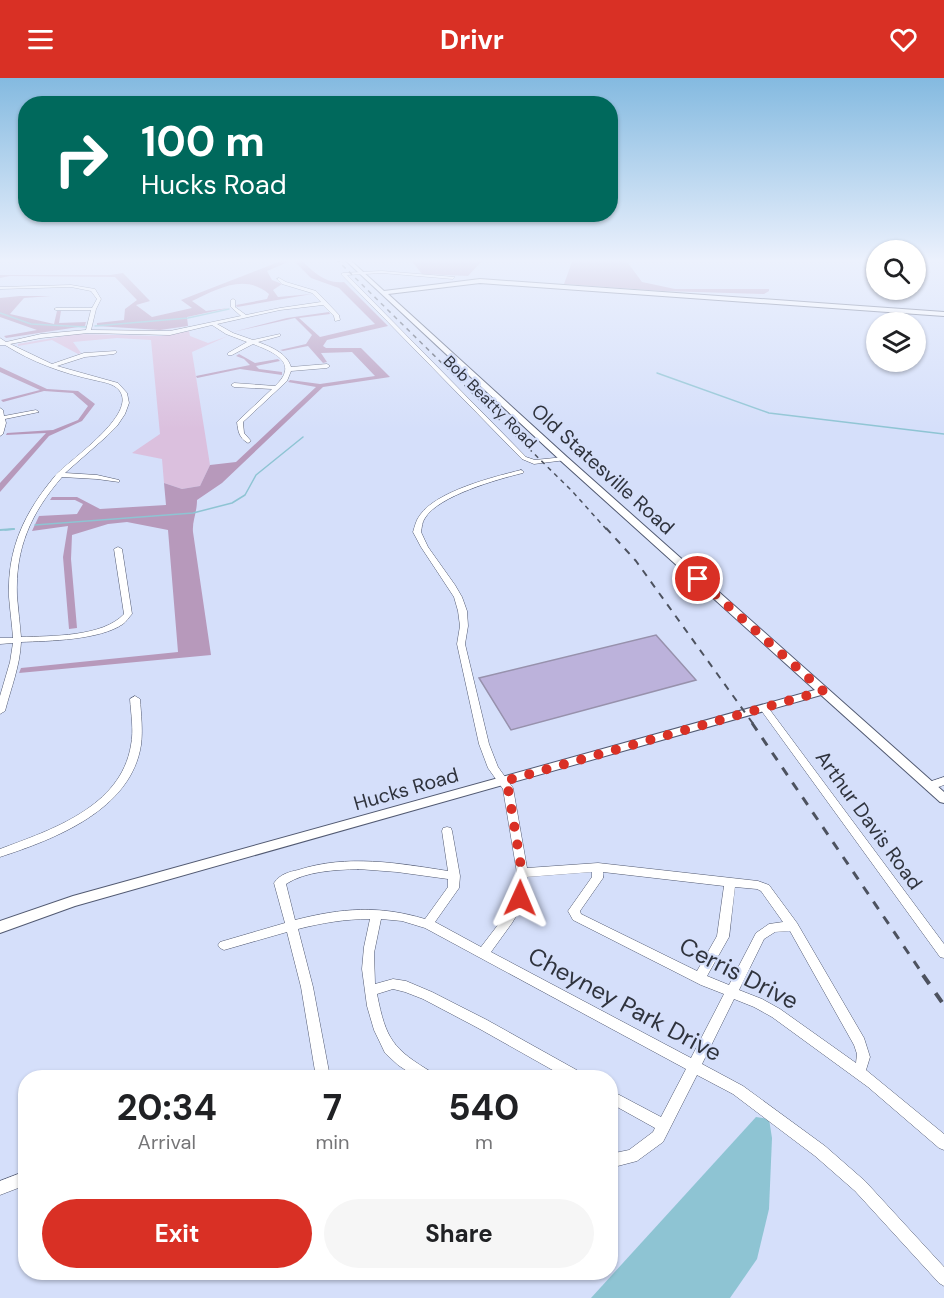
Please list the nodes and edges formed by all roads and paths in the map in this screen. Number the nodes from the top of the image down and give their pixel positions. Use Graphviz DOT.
graph roads {
  1 [pos="92,316"];
  2 [pos="251,316"];
  3 [pos="337,316"];
  4 [pos="384,316"];
  5 [pos="408,316"];
  6 [pos="245,317"];
  7 [pos="338,320"];
  8 [pos="213,324"];
  9 [pos="88,331"];
  10 [pos="278,336"];
  11 [pos="2,342"];
  12 [pos="251,342"];
  13 [pos="114,352"];
  14 [pos="231,354"];
  15 [pos="52,366"];
  16 [pos="327,366"];
  17 [pos="290,369"];
  18 [pos="234,385"];
  19 [pos="276,388"];
  20 [pos="0,410"];
  21 [pos="36,412"];
  22 [pos="3,418"];
  23 [pos="0,434"];
  24 [pos="248,441"];
  25 [pos="564,459"];
  26 [pos="521,472"];
  27 [pos="61,475"];
  28 [pos="117,481"];
  29 [pos="118,549"];
  30 [pos="17,640"];
  31 [pos="0,641"];
  32 [pos="823,691"];
  33 [pos="135,699"];
  34 [pos="764,708"];
  35 [pos="0,711"];
  36 [pos="505,781"];
  37 [pos="944,781"];
  38 [pos="930,786"];
  39 [pos="944,799"];
  40 [pos="447,831"];
  41 [pos="0,853"];
  42 [pos="598,867"];
  43 [pos="522,873"];
  44 [pos="454,876"];
  45 [pos="730,882"];
  46 [pos="377,913"];
  47 [pos="428,924"];
  48 [pos="291,926"];
  49 [pos="793,926"];
  50 [pos="0,927"];
  51 [pos="224,945"];
  52 [pos="944,953"];
  53 [pos="483,954"];
  54 [pos="700,978"];
  55 [pos="371,991"];
  56 [pos="732,992"];
  57 [pos="694,1066"];
  58 [pos="322,1070"];
  59 [pos="417,1070"];
  60 [pos="564,1070"];
  61 [pos="858,1072"];
  62 [pos="618,1100"];
  63 [pos="664,1126"];
  64 [pos="944,1143"];
  65 [pos="618,1158"];
  66 [pos="18,1181"];
  67 [pos="0,1188"];
  68 [pos="944,1278"];
  1 -- 9 [label="street"];
  2 -- 6 [label="street"];
  3 -- 7 [label="street"];
  4 -- 25 [label="street, Bob Beatty Road"];
  5 -- 25 [label="main road, Old Statesville Road"];
  6 -- 8 [label="street"];
  8 -- 9 [label="street"];
  8 -- 12 [label="street"];
  9 -- 11 [label="street"];
  10 -- 12 [label="street"];
  11 -- 15 [label="street"];
  12 -- 14 [label="street"];
  12 -- 17 [label="street"];
  13 -- 15 [label="street"];
  15 -- 27 [label="street"];
  16 -- 17 [label="street"];
  17 -- 19 [label="street"];
  18 -- 19 [label="street"];
  19 -- 24 [label="street"];
  20 -- 22 [label="street"];
  21 -- 22 [label="street"];
  22 -- 23 [label="street"];
  25 -- 32 [label="main road, Old Statesville Road"];
  26 -- 36 [label="street"];
  27 -- 28 [label="street"];
  27 -- 30 [label="street"];
  29 -- 30 [label="street"];
  30 -- 31 [label="street"];
  30 -- 35 [label="street"];
  32 -- 34 [label="main road, Hucks Road"];
  32 -- 38 [label="main road, Old Statesville Road"];
  33 -- 41 [label="street"];
  34 -- 36 [label="main road, Hucks Road"];
  34 -- 52 [label="street, Arthur Davis Road"];
  36 -- 43 [label="street"];
  36 -- 50 [label="main road, Hucks Road"];
  37 -- 38 [label="street"];
  38 -- 39 [label="main road, Old Statesville Road"];
  40 -- 44 [label="street"];
  42 -- 43 [label="street"];
  42 -- 45 [label="street"];
  42 -- 54 [label="street, Cerris Drive"];
  43 -- 53 [label="street"];
  44 -- 47 [label="street"];
  44 -- 48 [label="street"];
  45 -- 49 [label="street"];
  45 -- 54 [label="street"];
  46 -- 47 [label="street, Cheyney Park Drive"];
  46 -- 48 [label="street, Cheyney Park Drive"];
  46 -- 55 [label="street"];
  47 -- 53 [label="street, Cheyney Park Drive"];
  48 -- 51 [label="street, Cheyney Park Drive"];
  48 -- 58 [label="street"];
  49 -- 56 [label="street"];
  49 -- 61 [label="street"];
  53 -- 57 [label="street, Cheyney Park Drive"];
  54 -- 56 [label="street, Cerris Drive"];
  55 -- 59 [label="street"];
  55 -- 60 [label="street"];
  56 -- 57 [label="street"];
  56 -- 61 [label="street, Cerris Drive"];
  57 -- 63 [label="street"];
  57 -- 68 [label="street, Cheyney Park Drive"];
  61 -- 64 [label="street, Cerris Drive"];
  62 -- 63 [label="street"];
  63 -- 65 [label="street"];
  66 -- 67 [label="street"];
}
